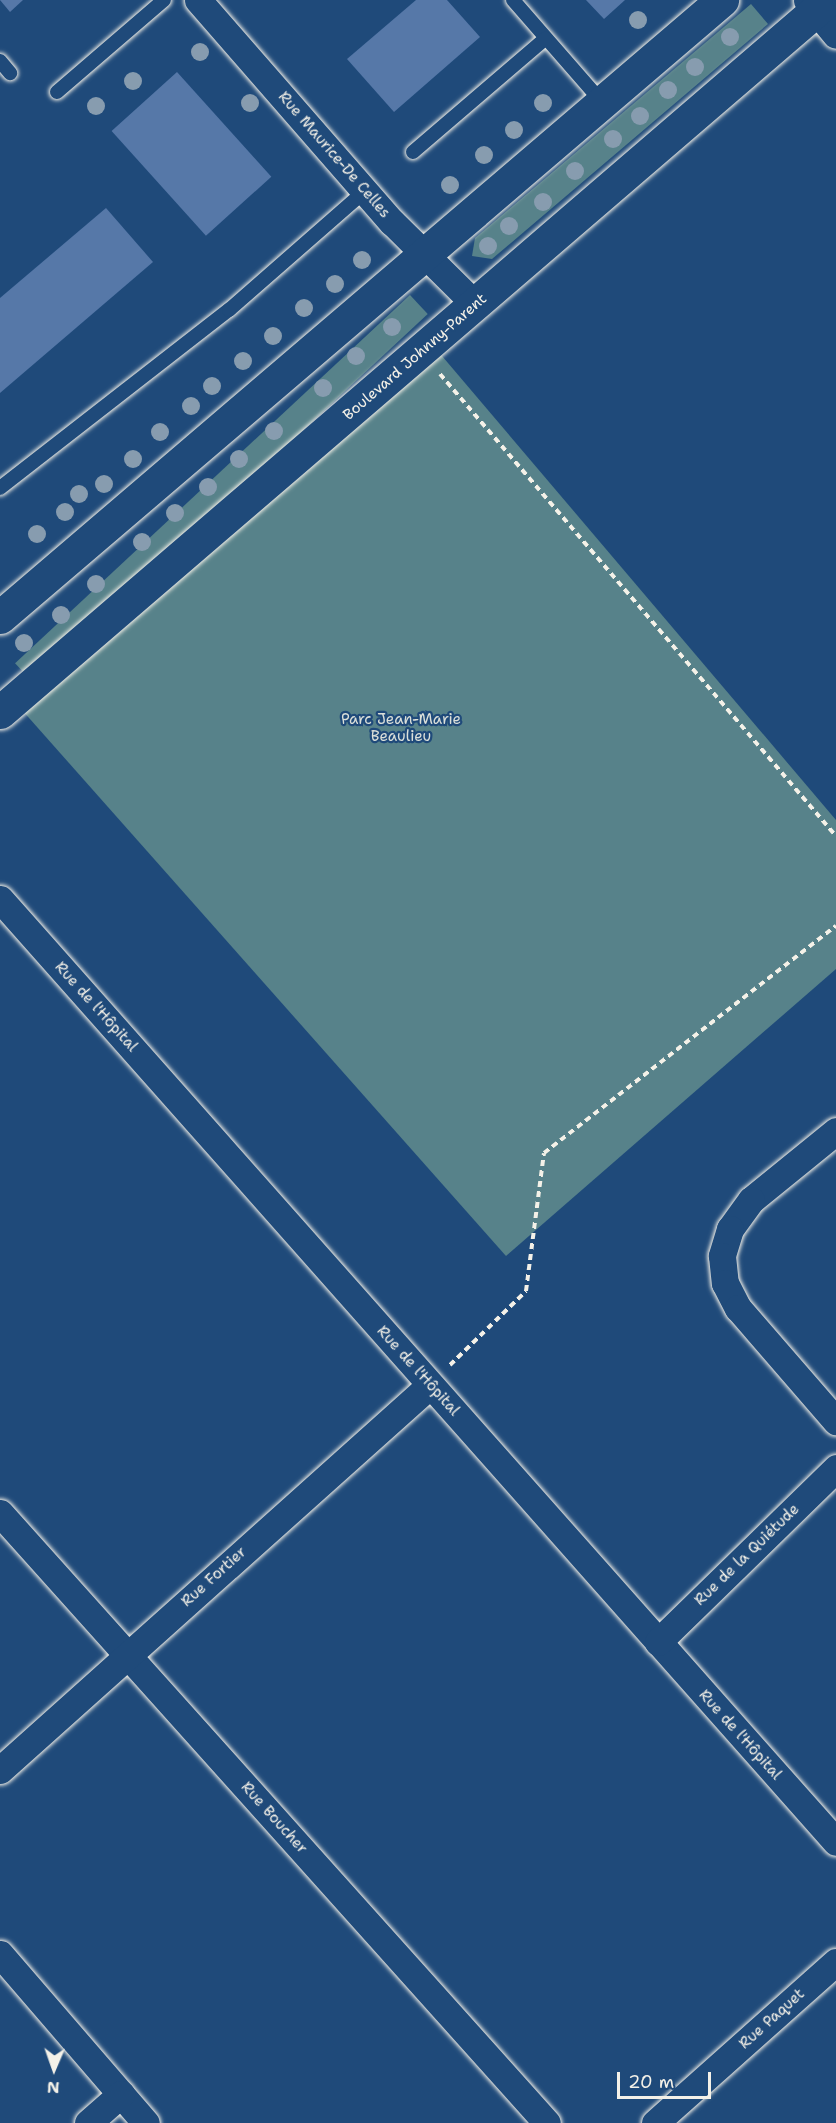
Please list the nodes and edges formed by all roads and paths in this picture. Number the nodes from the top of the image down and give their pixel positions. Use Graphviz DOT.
graph roads {
  1 [pos="164,0"];
  2 [pos="198,0"];
  3 [pos="513,0"];
  4 [pos="722,0"];
  5 [pos="822,11"];
  6 [pos="545,39"];
  7 [pos="0,61"];
  8 [pos="10,73"];
  9 [pos="57,92"];
  10 [pos="601,101"];
  11 [pos="413,152"];
  12 [pos="366,190"];
  13 [pos="424,251"];
  14 [pos="475,304"];
  15 [pos="421,352"];
  16 [pos="0,488"];
  17 [pos="3,609"];
  18 [pos="0,712"];
  19 [pos="836,836"];
  20 [pos="0,899"];
  21 [pos="836,926"];
  22 [pos="836,1131"];
  23 [pos="430,1385"];
  24 [pos="836,1420"];
  25 [pos="836,1468"];
  26 [pos="0,1513"];
  27 [pos="658,1642"];
  28 [pos="127,1655"];
  29 [pos="0,1770"];
  30 [pos="836,1842"];
  31 [pos="0,1954"];
  32 [pos="836,1962"];
  33 [pos="120,2094"];
  34 [pos="88,2123"];
  35 [pos="146,2123"];
  36 [pos="548,2123"];
  37 [pos="655,2123"];
  1 -- 9 [label="lane"];
  2 -- 12 [label="street, Rue Maurice-De Celles"];
  3 -- 6 [label="lane"];
  4 -- 10 [label="street"];
  5 -- 14 [label="street, Boulevard Johnny-Parent"];
  6 -- 10 [label="lane"];
  6 -- 11 [label="lane"];
  7 -- 8 [label="lane"];
  10 -- 13 [label="street"];
  12 -- 13 [label="street, Rue Maurice-De Celles"];
  12 -- 16 [label="lane"];
  13 -- 14 [label="street, Rue Maurice-De Celles"];
  13 -- 17 [label="street"];
  14 -- 15 [label="street, Boulevard Johnny-Parent"];
  15 -- 18 [label="street, Boulevard Johnny-Parent"];
  15 -- 19 [label="path"];
  20 -- 23 [label="street, Rue de l'Hôpital"];
  21 -- 23 [label="path"];
  22 -- 24 [label="street"];
  23 -- 27 [label="street, Rue de l'Hôpital"];
  23 -- 28 [label="street, Rue Fortier"];
  25 -- 27 [label="street, Rue de la Quiétude"];
  26 -- 28 [label="street, Rue Boucher"];
  27 -- 30 [label="street, Rue de l'Hôpital"];
  28 -- 29 [label="street, Rue Fortier"];
  28 -- 36 [label="street, Rue Boucher"];
  31 -- 33 [label="street"];
  32 -- 37 [label="street, Rue Paquet"];
  33 -- 34 [label="street"];
  33 -- 35 [label="street"];
}
